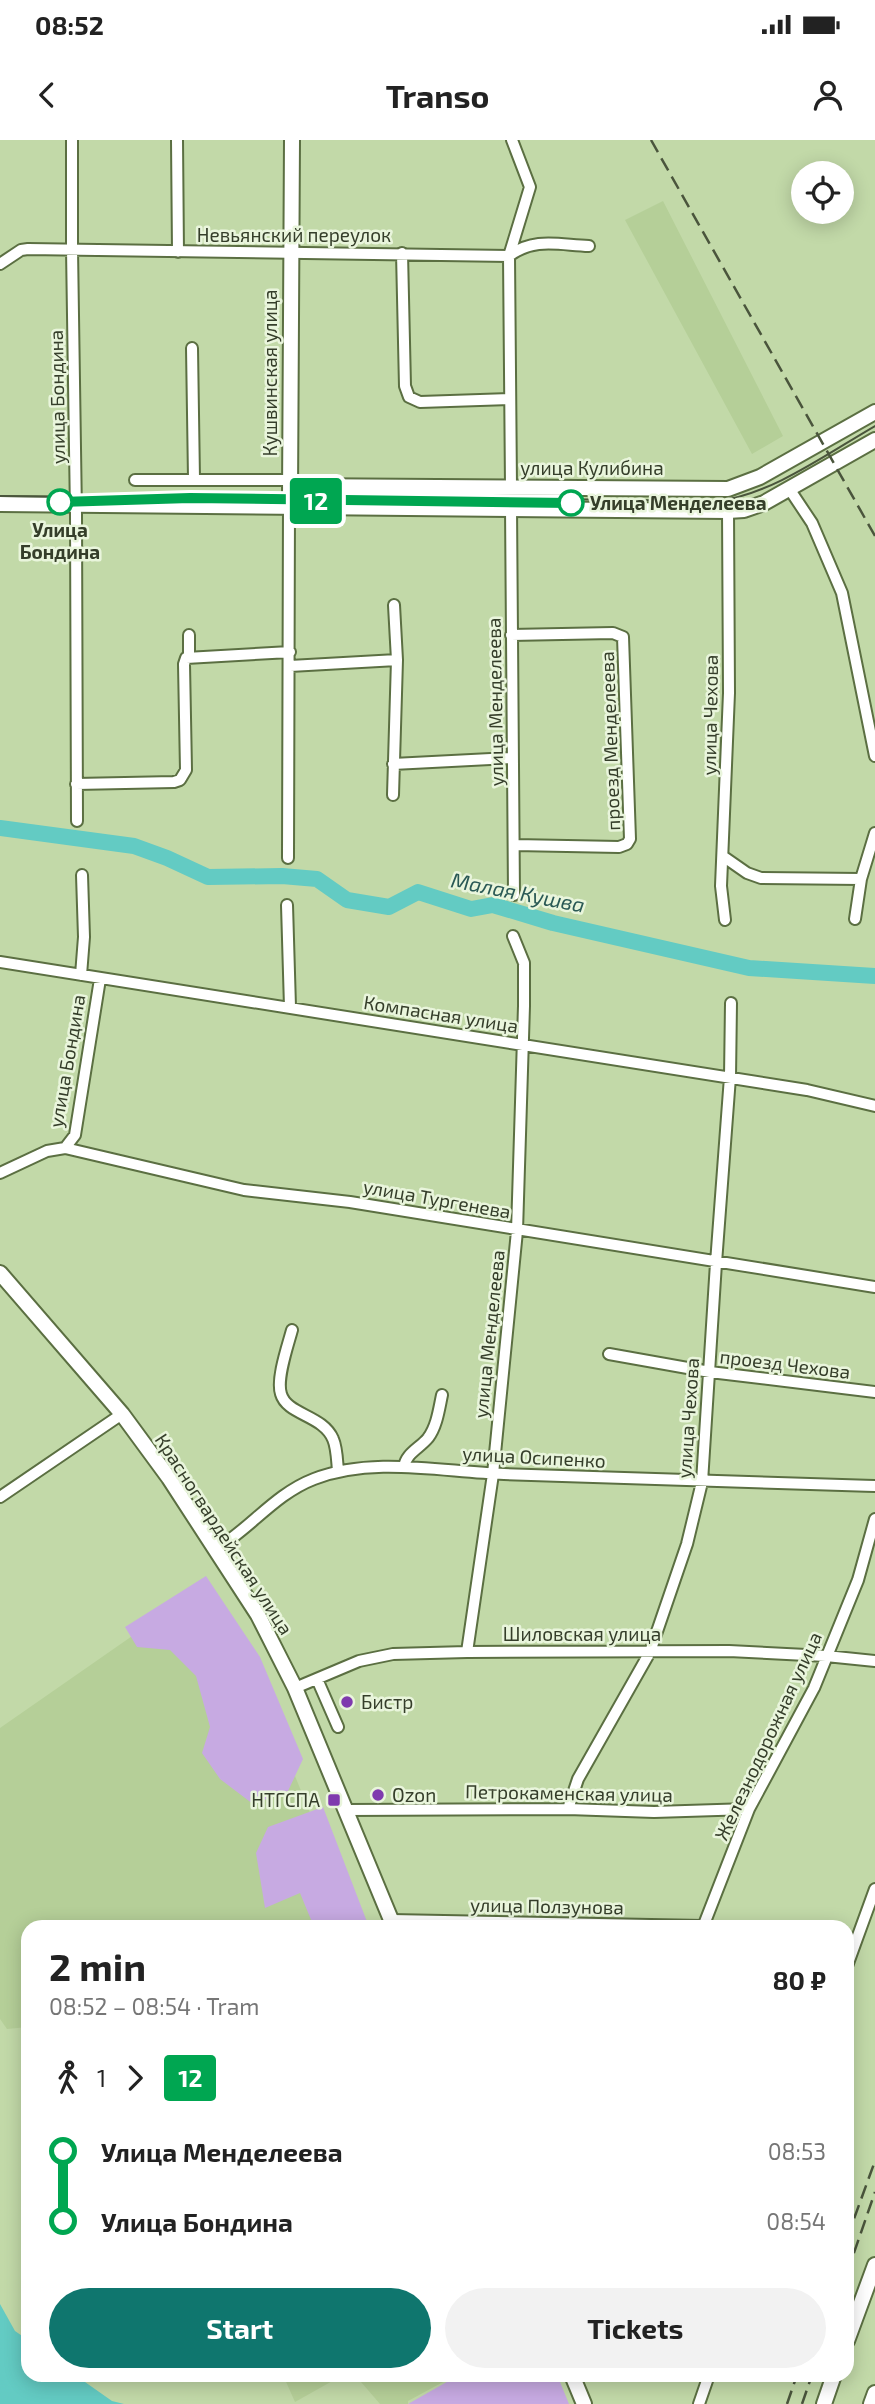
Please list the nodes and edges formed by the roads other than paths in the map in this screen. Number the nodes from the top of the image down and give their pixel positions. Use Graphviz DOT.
graph roads {
  1 [pos="72,140"];
  2 [pos="177,140"];
  3 [pos="292,140"];
  4 [pos="512,140"];
  5 [pos="589,246"];
  6 [pos="72,249"];
  7 [pos="178,253"];
  8 [pos="290,253"];
  9 [pos="402,253"];
  10 [pos="509,256"];
  11 [pos="0,264"];
  12 [pos="192,348"];
  13 [pos="510,399"];
  14 [pos="875,412"];
  15 [pos="875,440"];
  16 [pos="194,479"];
  17 [pos="135,480"];
  18 [pos="290,483"];
  19 [pos="511,487"];
  20 [pos="790,490"];
  21 [pos="0,504"];
  22 [pos="76,505"];
  23 [pos="289,506"];
  24 [pos="511,508"];
  25 [pos="728,511"];
  26 [pos="394,605"];
  27 [pos="189,635"];
  28 [pos="510,635"];
  29 [pos="289,652"];
  30 [pos="189,657"];
  31 [pos="397,660"];
  32 [pos="290,666"];
  33 [pos="875,756"];
  34 [pos="512,758"];
  35 [pos="393,764"];
  36 [pos="76,785"];
  37 [pos="393,794"];
  38 [pos="77,821"];
  39 [pos="875,833"];
  40 [pos="515,845"];
  41 [pos="724,857"];
  42 [pos="288,858"];
  43 [pos="82,875"];
  44 [pos="861,879"];
  45 [pos="514,895"];
  46 [pos="287,905"];
  47 [pos="855,919"];
  48 [pos="725,920"];
  49 [pos="513,936"];
  50 [pos="0,962"];
  51 [pos="81,975"];
  52 [pos="100,979"];
  53 [pos="730,1003"];
  54 [pos="289,1007"];
  55 [pos="523,1045"];
  56 [pos="730,1077"];
  57 [pos="875,1106"];
  58 [pos="65,1148"];
  59 [pos="0,1173"];
  60 [pos="517,1231"];
  61 [pos="716,1263"];
  62 [pos="0,1273"];
  63 [pos="875,1287"];
  64 [pos="292,1330"];
  65 [pos="609,1354"];
  66 [pos="710,1373"];
  67 [pos="875,1392"];
  68 [pos="442,1395"];
  69 [pos="122,1414"];
  70 [pos="404,1467"];
  71 [pos="338,1471"];
  72 [pos="493,1474"];
  73 [pos="702,1482"];
  74 [pos="875,1486"];
  75 [pos="0,1497"];
  76 [pos="875,1519"];
  77 [pos="216,1549"];
  78 [pos="467,1651"];
  79 [pos="650,1652"];
  80 [pos="827,1656"];
  81 [pos="875,1661"];
  82 [pos="317,1679"];
  83 [pos="295,1688"];
  84 [pos="338,1727"];
  85 [pos="568,1809"];
  86 [pos="749,1809"];
  87 [pos="346,1810"];
  88 [pos="875,1889"];
  89 [pos="390,1920"];
  90 [pos="705,1920"];
  91 [pos="854,1947"];
  92 [pos="875,2265"];
  93 [pos="854,2322"];
  94 [pos="575,2382"];
  95 [pos="707,2382"];
  96 [pos="832,2382"];
  97 [pos="875,2393"];
  98 [pos="584,2404"];
  99 [pos="699,2404"];
  100 [pos="824,2404"];
  101 [pos="872,2404"];
  1 -- 6 [label="street, улица Бондина"];
  2 -- 7 [label="street"];
  3 -- 8 [label="main road, Кушвинская улица"];
  4 -- 10 [label="street"];
  5 -- 10 [label="street, Невьянский переулок"];
  6 -- 7 [label="street, Невьянский переулок"];
  6 -- 11 [label="street, Невьянский переулок"];
  6 -- 22 [label="street, улица Бондина"];
  7 -- 8 [label="street, Невьянский переулок"];
  8 -- 9 [label="street, Невьянский переулок"];
  8 -- 18 [label="main road, Кушвинская улица"];
  9 -- 10 [label="street, Невьянский переулок"];
  9 -- 13 [label="street"];
  10 -- 13 [label="street"];
  12 -- 16 [label="street"];
  13 -- 19 [label="street"];
  14 -- 19 [label="main road, улица Кулибина"];
  15 -- 20 [label="main road, улица Кулибина"];
  16 -- 17 [label="street"];
  16 -- 18 [label="street"];
  18 -- 19 [label="main road, улица Кулибина"];
  18 -- 23 [label="main road, Кушвинская улица"];
  20 -- 25 [label="main road, улица Кулибина"];
  20 -- 33 [label="street"];
  21 -- 22 [label="main road, улица Кулибина"];
  22 -- 23 [label="main road, улица Кулибина"];
  22 -- 36 [label="street, улица Бондина"];
  23 -- 24 [label="main road, улица Кулибина"];
  23 -- 29 [label="street, Кушвинская улица"];
  24 -- 25 [label="main road, улица Кулибина"];
  24 -- 28 [label="street, улица Менделеева"];
  25 -- 41 [label="street, улица Чехова"];
  26 -- 31 [label="street"];
  27 -- 30 [label="street"];
  28 -- 34 [label="street, улица Менделеева"];
  28 -- 40 [label="street, проезд Менделеева"];
  29 -- 30 [label="street"];
  29 -- 32 [label="street, Кушвинская улица"];
  30 -- 36 [label="street"];
  31 -- 32 [label="street"];
  31 -- 35 [label="street"];
  32 -- 42 [label="street, Кушвинская улица"];
  34 -- 35 [label="street"];
  34 -- 40 [label="street, улица Менделеева"];
  35 -- 37 [label="street"];
  36 -- 38 [label="street, улица Бондина"];
  39 -- 44 [label="street"];
  40 -- 45 [label="street, улица Менделеева"];
  41 -- 44 [label="street"];
  41 -- 48 [label="street, улица Чехова"];
  43 -- 51 [label="street, улица Бондина"];
  44 -- 47 [label="street"];
  46 -- 54 [label="street"];
  49 -- 55 [label="street, улица Менделеева"];
  50 -- 51 [label="street, Компасная улица"];
  51 -- 52 [label="street, Компасная улица"];
  52 -- 54 [label="street, Компасная улица"];
  52 -- 58 [label="street, улица Бондина"];
  53 -- 56 [label="street, улица Чехова"];
  54 -- 55 [label="street, Компасная улица"];
  55 -- 56 [label="street, Компасная улица"];
  55 -- 60 [label="street, улица Менделеева"];
  56 -- 57 [label="street, Компасная улица"];
  56 -- 61 [label="street, улица Чехова"];
  58 -- 59 [label="street"];
  58 -- 60 [label="street, улица Тургенева"];
  60 -- 61 [label="street, улица Тургенева"];
  60 -- 72 [label="street, улица Менделеева"];
  61 -- 63 [label="street, улица Тургенева"];
  61 -- 66 [label="street, улица Чехова"];
  62 -- 69 [label="main road, Красногвардейская улица"];
  64 -- 71 [label="street"];
  65 -- 66 [label="street, проезд Чехова"];
  66 -- 67 [label="street, проезд Чехова"];
  66 -- 73 [label="street, улица Чехова"];
  68 -- 70 [label="street"];
  69 -- 75 [label="street"];
  69 -- 77 [label="main road, Красногвардейская улица"];
  70 -- 71 [label="street, улица Осипенко"];
  70 -- 72 [label="street, улица Осипенко"];
  71 -- 77 [label="street, улица Осипенко"];
  72 -- 73 [label="street, улица Осипенко"];
  72 -- 78 [label="street, улица Менделеева"];
  73 -- 74 [label="street, улица Осипенко"];
  73 -- 79 [label="street, улица Чехова"];
  76 -- 80 [label="street, Железнодорожная улица"];
  77 -- 83 [label="main road, Красногвардейская улица"];
  78 -- 79 [label="street, Шиловская улица"];
  78 -- 82 [label="street, Шиловская улица"];
  79 -- 80 [label="street, Шиловская улица"];
  79 -- 85 [label="street, улица Чехова"];
  80 -- 81 [label="street, Шиловская улица"];
  80 -- 86 [label="street, Железнодорожная улица"];
  82 -- 83 [label="street, Шиловская улица"];
  82 -- 84 [label="street"];
  83 -- 87 [label="main road, Красногвардейская улица"];
  85 -- 86 [label="street, Петрокаменская улица"];
  85 -- 87 [label="street, Петрокаменская улица"];
  86 -- 90 [label="street, Железнодорожная улица"];
  87 -- 89 [label="main road, Красногвардейская улица"];
  88 -- 91 [label="street"];
  92 -- 93 [label="main road"];
  94 -- 98 [label="main road"];
  95 -- 99 [label="street"];
  96 -- 100 [label="main road"];
  97 -- 101 [label="main road"];
}
